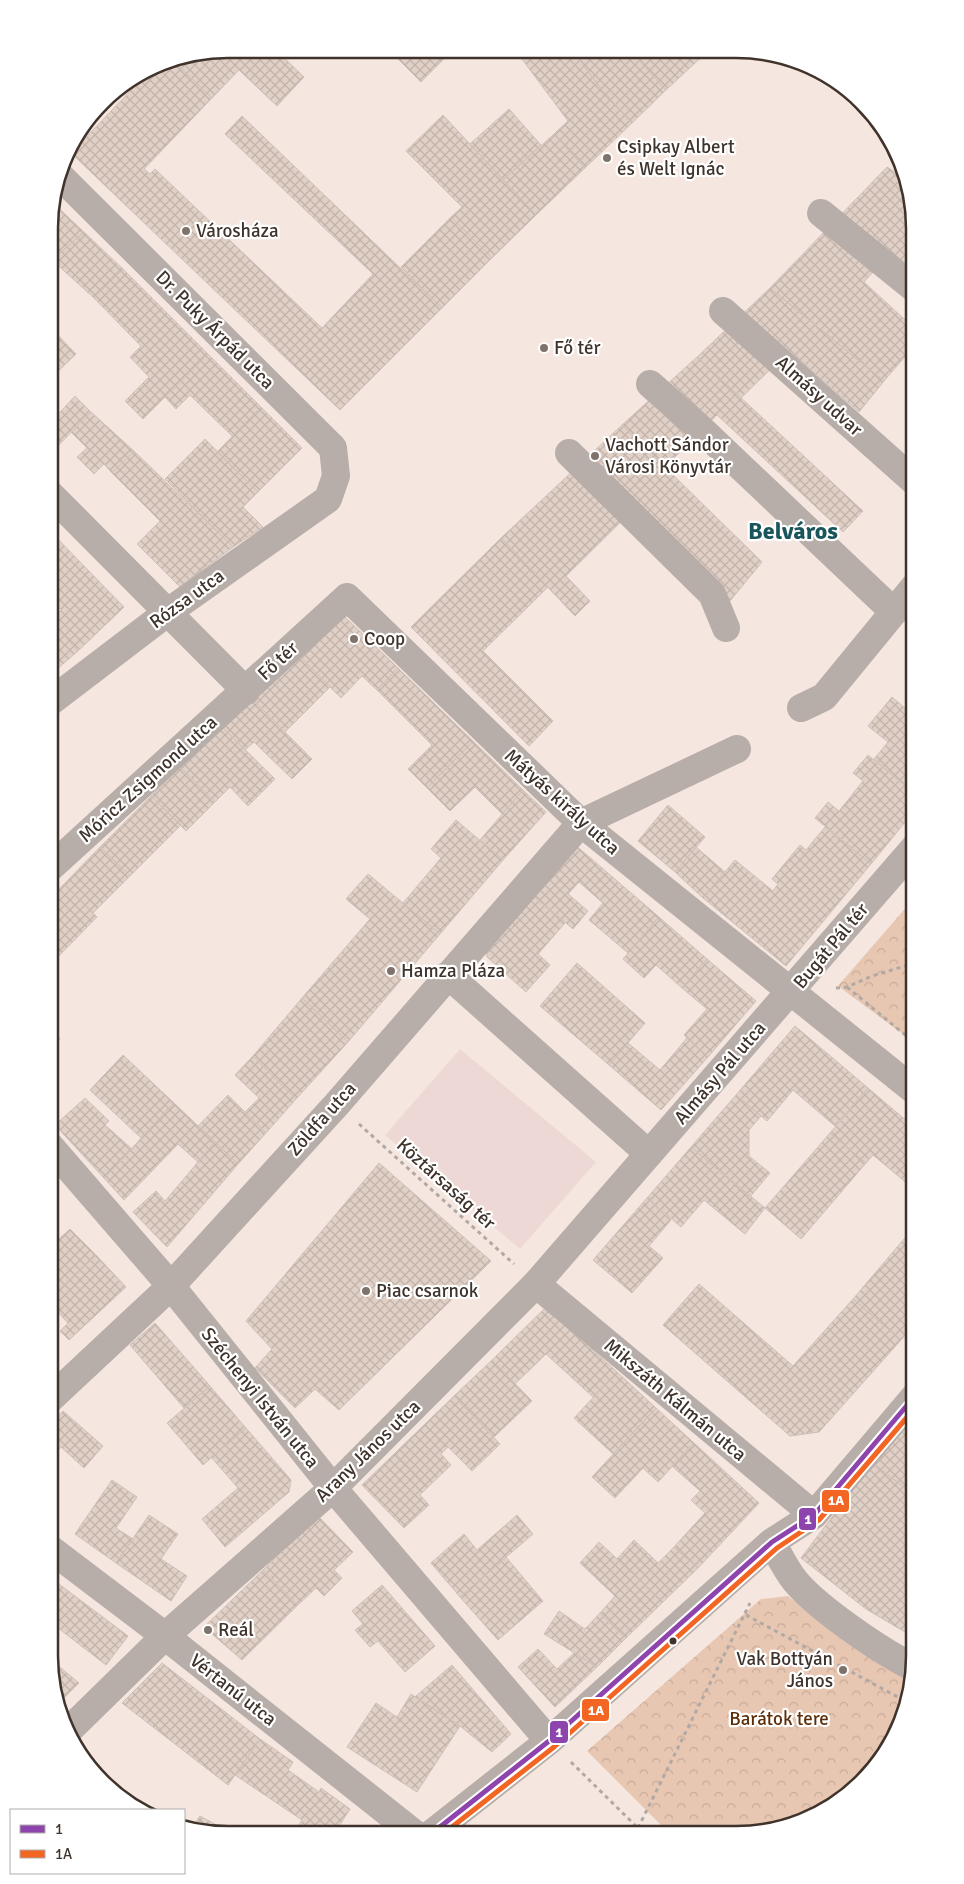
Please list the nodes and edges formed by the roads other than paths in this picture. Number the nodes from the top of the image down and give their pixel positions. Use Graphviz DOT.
graph roads {
  1 [pos="64,180"];
  2 [pos="821,213"];
  3 [pos="906,282"];
  4 [pos="722,311"];
  5 [pos="650,384"];
  6 [pos="569,453"];
  7 [pos="906,474"];
  8 [pos="328,499"];
  9 [pos="58,502"];
  10 [pos="346,597"];
  11 [pos="906,597"];
  12 [pos="168,612"];
  13 [pos="894,612"];
  14 [pos="726,628"];
  15 [pos="246,690"];
  16 [pos="58,696"];
  17 [pos="801,708"];
  18 [pos="737,749"];
  19 [pos="581,823"];
  20 [pos="906,858"];
  21 [pos="58,861"];
  22 [pos="448,975"];
  23 [pos="790,993"];
  24 [pos="906,1084"];
  25 [pos="649,1154"];
  26 [pos="58,1155"];
  27 [pos="536,1284"];
  28 [pos="171,1286"];
  29 [pos="58,1392"];
  30 [pos="906,1407"];
  31 [pos="332,1488"];
  32 [pos="814,1515"];
  33 [pos="772,1542"];
  34 [pos="58,1555"];
  35 [pos="165,1636"];
  36 [pos="906,1664"];
  37 [pos="73,1726"];
  38 [pos="549,1741"];
  39 [pos="405,1826"];
  40 [pos="441,1826"];
  1 -- 8 [label="street, Dr. Puky Árpád utca"];
  2 -- 3 [label="street"];
  4 -- 7 [label="street, Almásy udvar"];
  5 -- 13 [label="street"];
  6 -- 14 [label="street"];
  8 -- 12 [label="street, Rózsa utca"];
  9 -- 12 [label="street, Fő tér"];
  10 -- 15 [label="street, Fő tér"];
  10 -- 19 [label="street, Mátyás király utca"];
  11 -- 13 [label="street"];
  12 -- 15 [label="street, Fő tér"];
  12 -- 16 [label="street, Rózsa utca"];
  13 -- 17 [label="street"];
  15 -- 21 [label="street, Móricz Zsigmond utca"];
  18 -- 19 [label="street"];
  19 -- 22 [label="street, Zöldfa utca"];
  19 -- 23 [label="street, Mátyás király utca"];
  20 -- 23 [label="street, Bugát Pál tér"];
  22 -- 25 [label="street"];
  22 -- 28 [label="street, Zöldfa utca"];
  23 -- 24 [label="street, Bugát Pál tér"];
  23 -- 25 [label="street, Almásy Pál utca"];
  25 -- 27 [label="street, Arany János utca"];
  26 -- 28 [label="street, Széchenyi István utca"];
  27 -- 31 [label="street, Arany János utca"];
  27 -- 32 [label="street, Mikszáth Kálmán utca"];
  28 -- 29 [label="street, Zöldfa utca"];
  28 -- 31 [label="street, Széchenyi István utca"];
  30 -- 32 [label="street"];
  31 -- 35 [label="street, Arany János utca"];
  31 -- 38 [label="street, Széchenyi István utca"];
  32 -- 33 [label="street"];
  33 -- 36 [label="street"];
  33 -- 38 [label="street"];
  34 -- 35 [label="street, Vértanú utca"];
  35 -- 37 [label="street, Arany János utca"];
  35 -- 39 [label="street, Vértanú utca"];
  38 -- 40 [label="street"];
}
